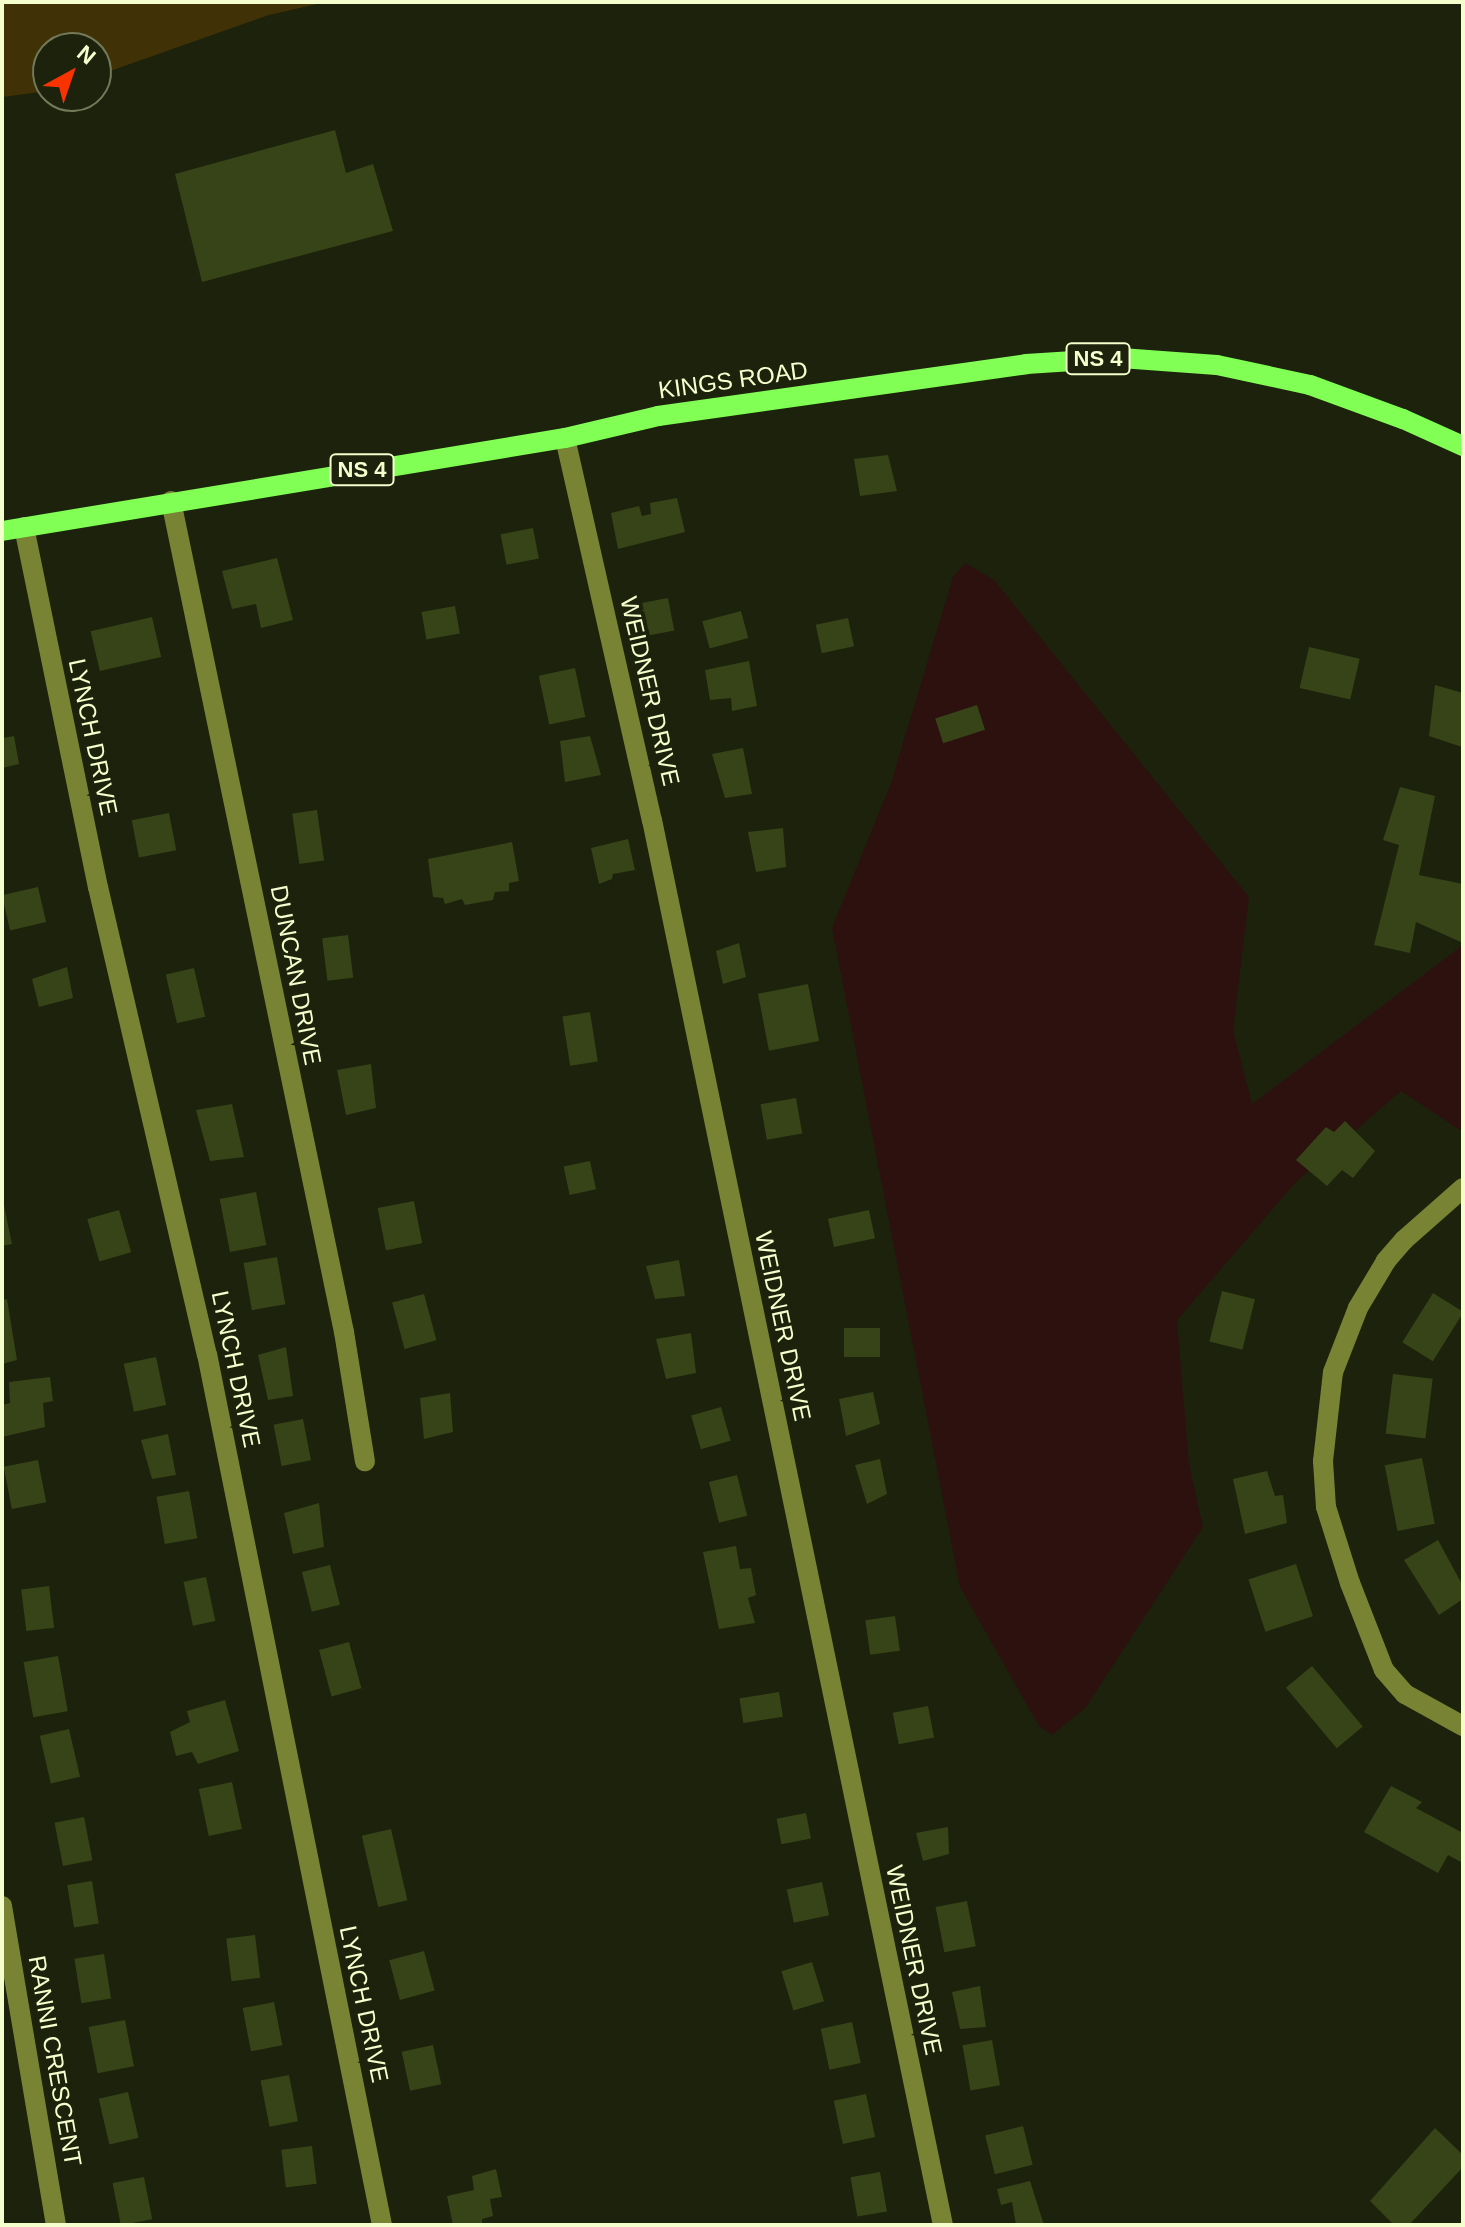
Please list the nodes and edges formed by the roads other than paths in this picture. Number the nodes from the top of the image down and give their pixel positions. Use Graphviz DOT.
graph roads {
  1 [pos="565,438"];
  2 [pos="1463,446"];
  3 [pos="171,501"];
  4 [pos="24,527"];
  5 [pos="2,531"];
  6 [pos="1463,1188"];
  7 [pos="365,1461"];
  8 [pos="1463,1726"];
  9 [pos="2,1906"];
  10 [pos="56,2225"];
  11 [pos="382,2225"];
  12 [pos="943,2225"];
  1 -- 2 [label="main road, KINGS ROAD / NS 4"];
  1 -- 3 [label="main road, KINGS ROAD / NS 4"];
  1 -- 12 [label="street, WEIDNER DRIVE"];
  3 -- 4 [label="main road, KINGS ROAD / NS 4"];
  3 -- 7 [label="street, DUNCAN DRIVE"];
  4 -- 5 [label="main road, KINGS ROAD / NS 4"];
  4 -- 11 [label="street, LYNCH DRIVE"];
  6 -- 8 [label="street"];
  9 -- 10 [label="street, RANNI CRESCENT"];
}
